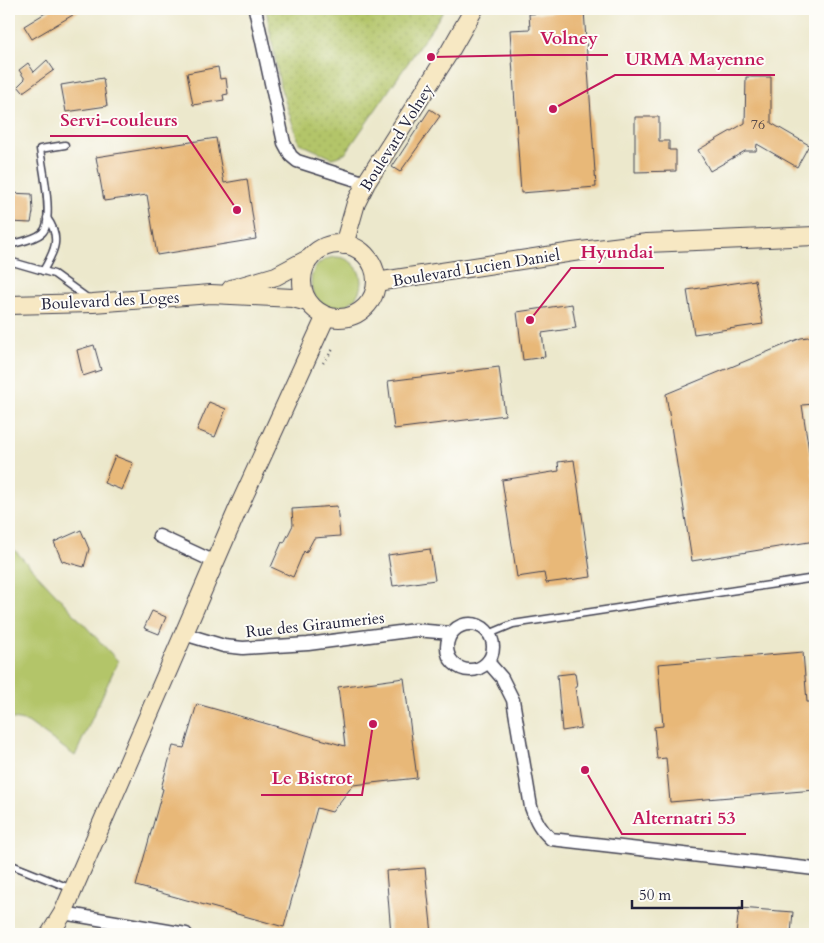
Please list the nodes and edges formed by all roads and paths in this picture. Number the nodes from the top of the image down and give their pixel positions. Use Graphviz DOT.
graph roads {
  1 [pos="255,9"];
  2 [pos="474,9"];
  3 [pos="65,145"];
  4 [pos="366,182"];
  5 [pos="47,218"];
  6 [pos="815,236"];
  7 [pos="9,245"];
  8 [pos="344,245"];
  9 [pos="310,258"];
  10 [pos="9,261"];
  11 [pos="43,271"];
  12 [pos="376,282"];
  13 [pos="211,294"];
  14 [pos="93,302"];
  15 [pos="308,302"];
  16 [pos="9,305"];
  17 [pos="326,316"];
  18 [pos="158,536"];
  19 [pos="215,562"];
  20 [pos="815,578"];
  21 [pos="451,633"];
  22 [pos="184,634"];
  23 [pos="489,634"];
  24 [pos="488,662"];
  25 [pos="9,864"];
  26 [pos="815,869"];
  27 [pos="73,890"];
  28 [pos="63,914"];
  29 [pos="50,934"];
  30 [pos="186,934"];
  1 -- 4 [label="street"];
  2 -- 4 [label="main road, Boulevard Volney"];
  3 -- 5 [label="lane"];
  4 -- 8 [label="main road, Boulevard Volney"];
  5 -- 7 [label="lane"];
  5 -- 11 [label="lane"];
  6 -- 12 [label="main road, Boulevard Lucien Daniel"];
  8 -- 9 [label="main road"];
  8 -- 12 [label="main road"];
  9 -- 13 [label="main road, Boulevard des Loges"];
  9 -- 15 [label="main road"];
  10 -- 11 [label="lane"];
  11 -- 14 [label="lane"];
  12 -- 17 [label="main road"];
  13 -- 14 [label="main road, Boulevard des Loges"];
  13 -- 15 [label="main road, Boulevard des Loges"];
  14 -- 16 [label="main road, Boulevard des Loges"];
  15 -- 17 [label="main road"];
  17 -- 19 [label="main road"];
  18 -- 19 [label="street"];
  19 -- 22 [label="main road"];
  20 -- 23 [label="lane"];
  21 -- 22 [label="street, Rue des Giraumeries"];
  21 -- 23 [label="street, Rue des Giraumeries"];
  21 -- 24 [label="street"];
  22 -- 27 [label="main road"];
  23 -- 24 [label="street"];
  24 -- 26 [label="street"];
  25 -- 27 [label="lane"];
  27 -- 28 [label="main road"];
  28 -- 29 [label="main road"];
  28 -- 30 [label="street"];
}
